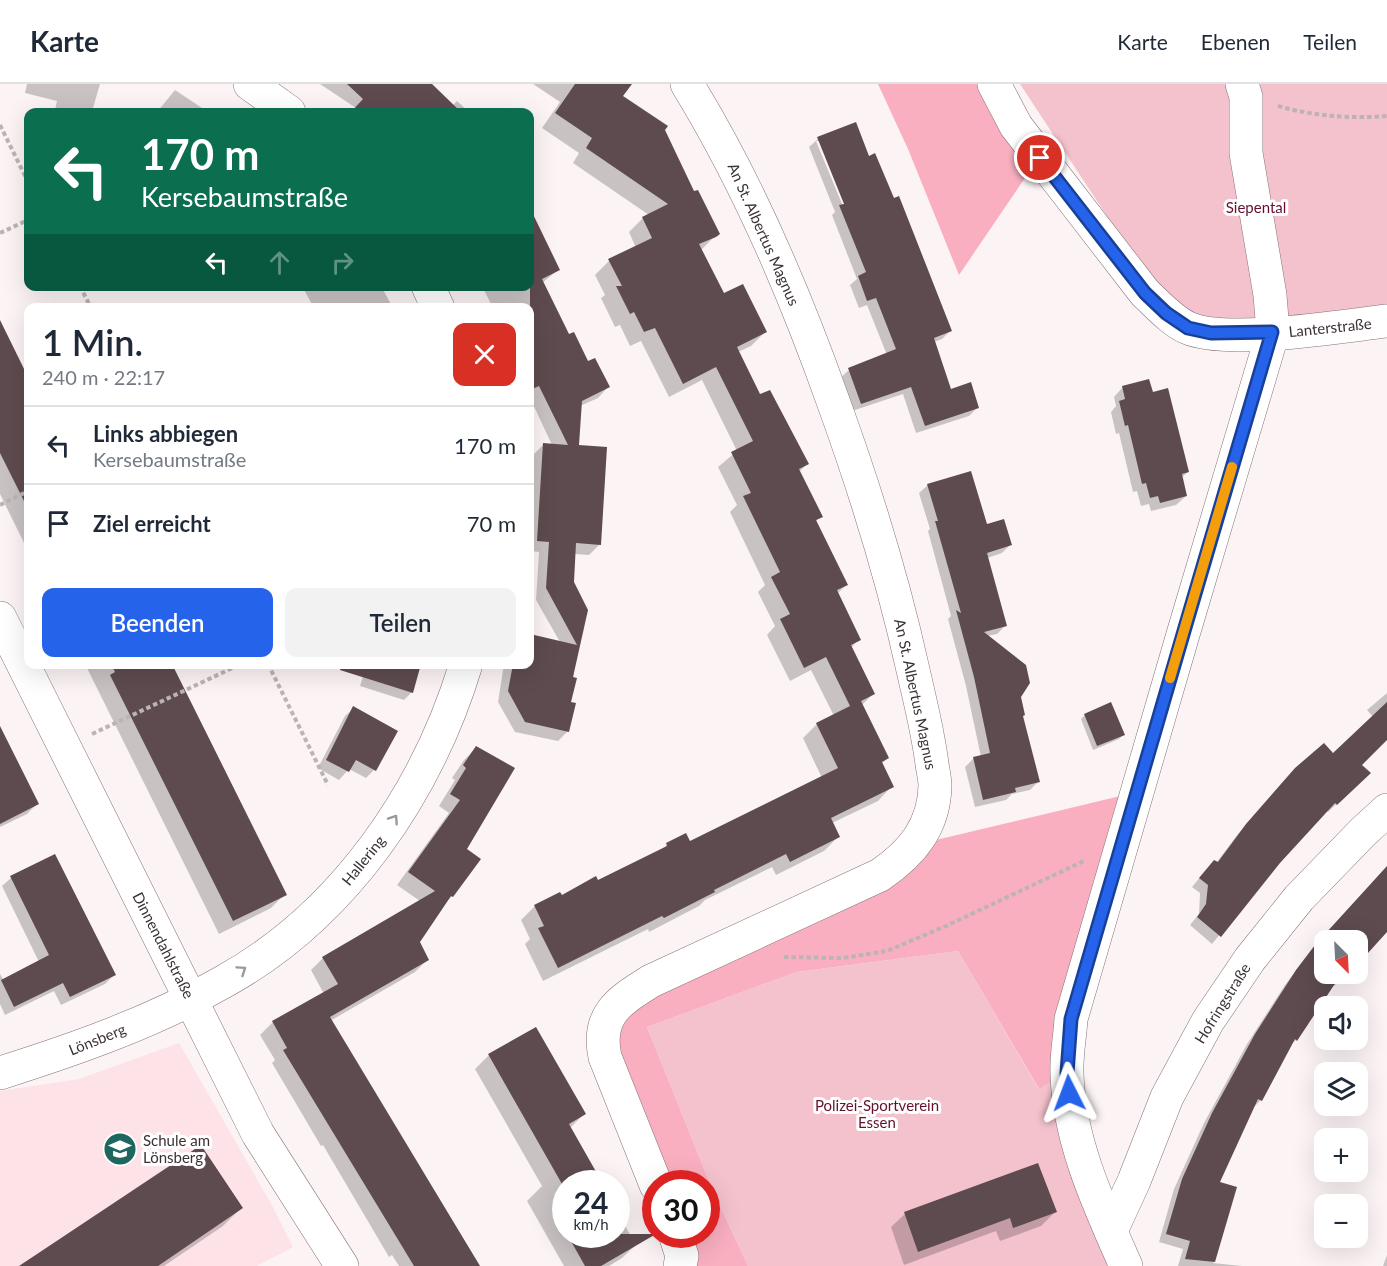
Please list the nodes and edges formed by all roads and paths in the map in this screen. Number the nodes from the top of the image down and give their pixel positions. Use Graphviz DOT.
graph roads {
  1 [pos="250,84"];
  2 [pos="687,84"];
  3 [pos="994,84"];
  4 [pos="1244,91"];
  5 [pos="283,108"];
  6 [pos="1387,116"];
  7 [pos="0,125"];
  8 [pos="24,174"];
  9 [pos="24,222"];
  10 [pos="0,233"];
  11 [pos="1387,321"];
  12 [pos="1272,332"];
  13 [pos="24,493"];
  14 [pos="0,505"];
  15 [pos="0,618"];
  16 [pos="24,666"];
  17 [pos="26,669"];
  18 [pos="230,669"];
  19 [pos="270,669"];
  20 [pos="465,669"];
  21 [pos="65,747"];
  22 [pos="328,785"];
  23 [pos="1387,810"];
  24 [pos="1120,848"];
  25 [pos="738,940"];
  26 [pos="191,999"];
  27 [pos="0,1073"];
  28 [pos="650,1170"];
  29 [pos="1111,1231"];
  30 [pos="679,1248"];
  31 [pos="342,1266"];
  32 [pos="680,1266"];
  33 [pos="1126,1266"];
  1 -- 5 [label="street"];
  2 -- 25 [label="street, An St. Albertus Magnus"];
  3 -- 12 [label="street, Lanterstraße"];
  4 -- 6 [label="path"];
  4 -- 12 [label="street"];
  7 -- 8 [label="path"];
  9 -- 10 [label="path"];
  11 -- 12 [label="street, Lanterstraße"];
  12 -- 24 [label="street"];
  13 -- 14 [label="path"];
  15 -- 16 [label="street, Dinnendahlstraße"];
  17 -- 21 [label="street, Dinnendahlstraße"];
  18 -- 21 [label="path"];
  19 -- 22 [label="path"];
  26 -- 20 [label="street, Hallering, one-way"];
  21 -- 26 [label="street, Dinnendahlstraße"];
  23 -- 29 [label="street, Hofringstraße"];
  24 -- 25 [label="path"];
  24 -- 29 [label="street"];
  25 -- 28 [label="street, An St. Albertus Magnus"];
  26 -- 27 [label="street, Lönsberg"];
  26 -- 31 [label="street, Dinnendahlstraße"];
  29 -- 33 [label="street"];
  30 -- 32 [label="street"];
}
